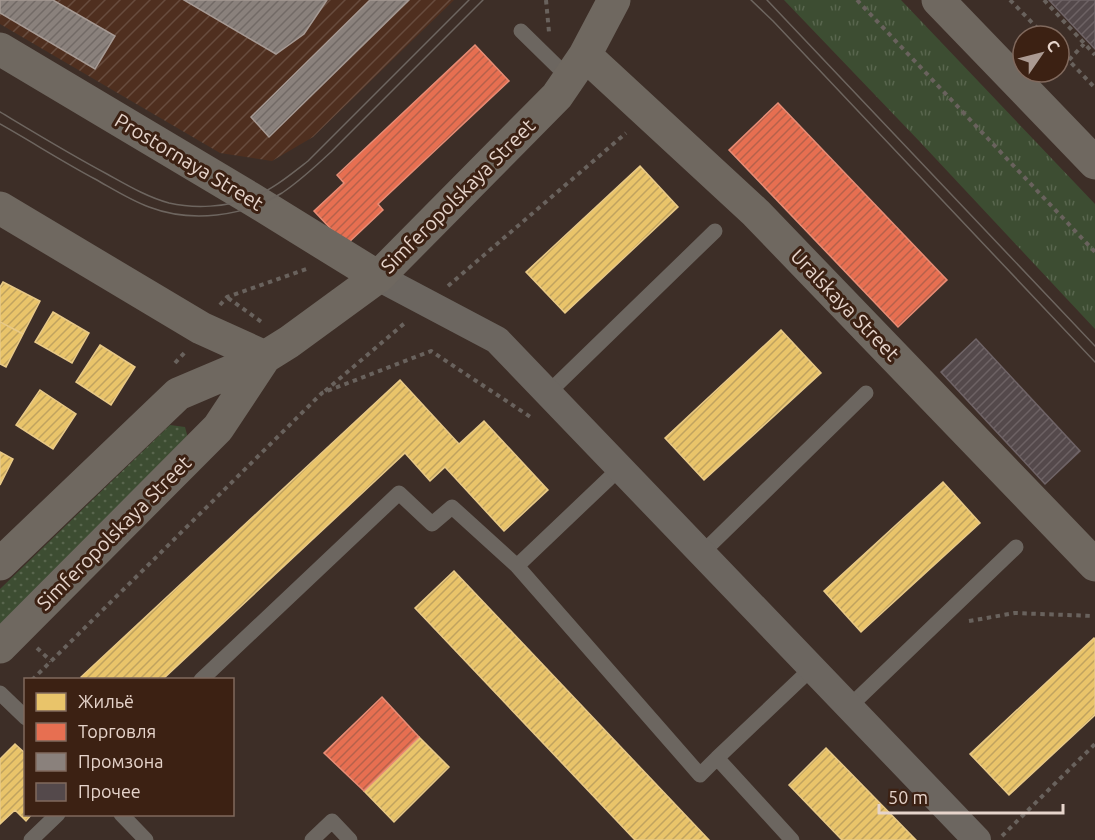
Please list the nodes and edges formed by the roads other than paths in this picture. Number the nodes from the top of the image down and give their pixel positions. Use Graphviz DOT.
graph roads {
  1 [pos="614,0"];
  2 [pos="938,0"];
  3 [pos="954,0"];
  4 [pos="521,31"];
  5 [pos="0,50"];
  6 [pos="1011,59"];
  7 [pos="577,67"];
  8 [pos="1035,84"];
  9 [pos="1095,146"];
  10 [pos="1095,163"];
  11 [pos="0,208"];
  12 [pos="715,231"];
  13 [pos="378,277"];
  14 [pos="265,357"];
  15 [pos="548,393"];
  16 [pos="866,393"];
  17 [pos="620,468"];
  18 [pos="1016,546"];
  19 [pos="702,554"];
  20 [pos="1,561"];
  21 [pos="1095,565"];
  22 [pos="517,566"];
  23 [pos="0,647"];
  24 [pos="812,668"];
  25 [pos="203,678"];
  26 [pos="0,693"];
  27 [pos="849,707"];
  28 [pos="24,716"];
  29 [pos="717,758"];
  30 [pos="56,816"];
  31 [pos="123,816"];
  32 [pos="31,840"];
  33 [pos="146,840"];
  34 [pos="312,840"];
  35 [pos="350,840"];
  36 [pos="792,840"];
  37 [pos="977,840"];
  1 -- 7 [label="street, Simferopolskaya Street"];
  2 -- 10 [label="street"];
  3 -- 6 [label="street"];
  4 -- 7 [label="lane"];
  5 -- 13 [label="street, Prostornaya Street"];
  7 -- 13 [label="street, Simferopolskaya Street"];
  7 -- 21 [label="street, Uralskaya Street"];
  8 -- 9 [label="street"];
  11 -- 14 [label="street"];
  12 -- 15 [label="lane"];
  13 -- 14 [label="street, Simferopolskaya Street"];
  13 -- 15 [label="street"];
  14 -- 20 [label="street, Simferopolskaya Street"];
  14 -- 23 [label="street, Simferopolskaya Street"];
  15 -- 17 [label="street"];
  16 -- 19 [label="lane"];
  17 -- 19 [label="street"];
  17 -- 22 [label="lane"];
  18 -- 27 [label="lane"];
  19 -- 24 [label="street"];
  22 -- 25 [label="lane"];
  22 -- 29 [label="lane"];
  24 -- 27 [label="street"];
  24 -- 29 [label="lane"];
  26 -- 28 [label="lane"];
  27 -- 37 [label="street"];
  29 -- 36 [label="lane"];
  30 -- 32 [label="lane"];
  31 -- 33 [label="lane"];
  34 -- 35 [label="lane"];
}
